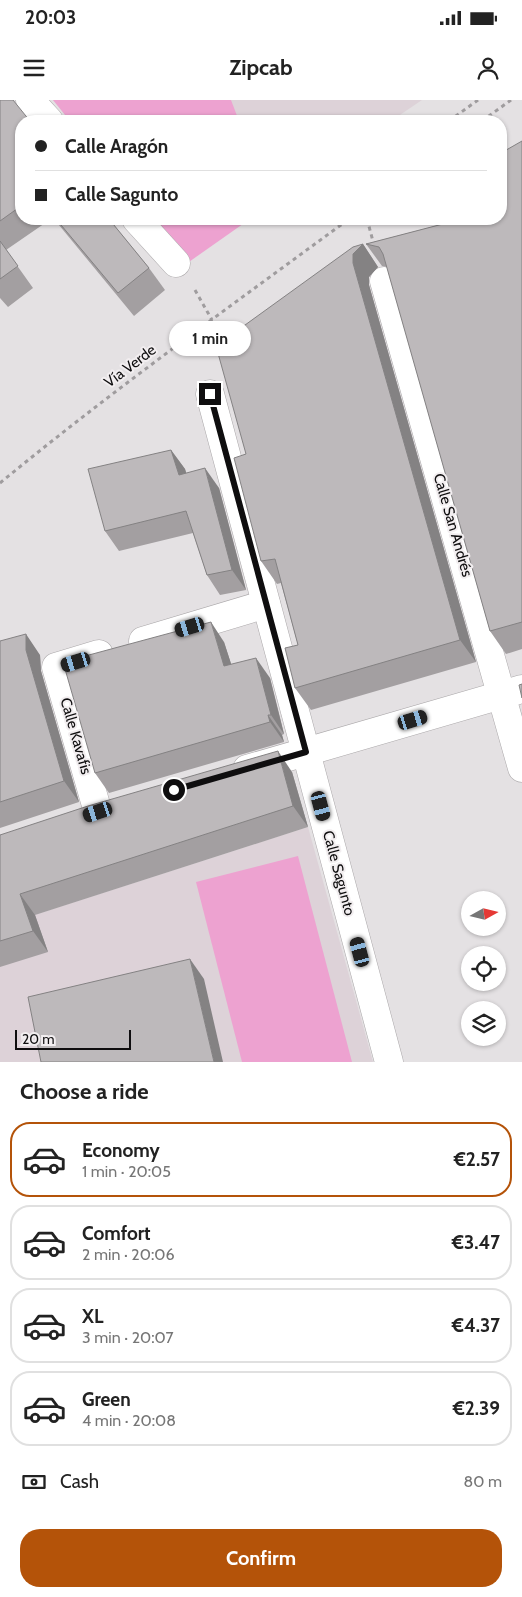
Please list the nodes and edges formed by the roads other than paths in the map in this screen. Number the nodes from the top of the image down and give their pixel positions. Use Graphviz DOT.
graph roads {
  1 [pos="30,100"];
  2 [pos="44,115"];
  3 [pos="141,225"];
  4 [pos="176,263"];
  5 [pos="384,281"];
  6 [pos="210,394"];
  7 [pos="266,604"];
  8 [pos="512,692"];
  9 [pos="306,752"];
  10 [pos="522,768"];
  11 [pos="221,776"];
  12 [pos="126,804"];
  13 [pos="98,812"];
  14 [pos="71,821"];
  15 [pos="389,1062"];
  1 -- 2 [label="street"];
  3 -- 4 [label="street"];
  5 -- 8 [label="street, Calle San Andrés"];
  6 -- 7 [label="street, Calle Sagunto"];
  7 -- 9 [label="street, Calle Sagunto"];
  7 -- 13 [label="street, Calle Kavafis"];
  8 -- 9 [label="street"];
  8 -- 10 [label="street, Calle San Andrés"];
  9 -- 11 [label="street"];
  9 -- 15 [label="street, Calle Sagunto"];
  12 -- 13 [label="street"];
  13 -- 14 [label="street"];
}
